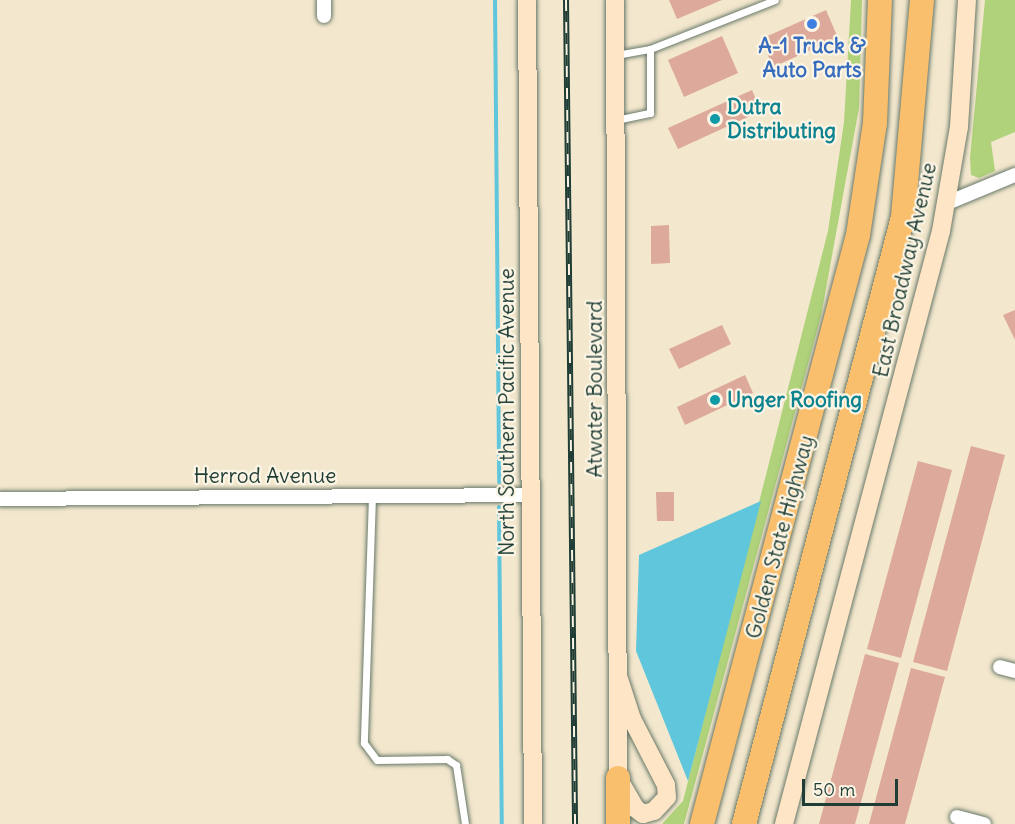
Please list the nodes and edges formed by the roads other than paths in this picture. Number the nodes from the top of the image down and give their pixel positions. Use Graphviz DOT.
graph roads {
  1 [pos="324,0"];
  2 [pos="527,0"];
  3 [pos="615,0"];
  4 [pos="775,0"];
  5 [pos="880,0"];
  6 [pos="922,0"];
  7 [pos="967,0"];
  8 [pos="324,16"];
  9 [pos="650,49"];
  10 [pos="616,55"];
  11 [pos="616,120"];
  12 [pos="1015,175"];
  13 [pos="947,203"];
  14 [pos="531,495"];
  15 [pos="372,496"];
  16 [pos="0,499"];
  17 [pos="1000,667"];
  18 [pos="1015,671"];
  19 [pos="618,676"];
  20 [pos="618,778"];
  21 [pos="957,817"];
  22 [pos="465,824"];
  23 [pos="533,824"];
  24 [pos="618,824"];
  25 [pos="702,824"];
  26 [pos="744,824"];
  27 [pos="784,824"];
  28 [pos="984,824"];
  1 -- 8 [label="street"];
  2 -- 14 [label="main road, North Southern Pacific Avenue"];
  3 -- 10 [label="main road, Atwater Boulevard"];
  4 -- 9 [label="lane"];
  5 -- 25 [label="highway, Golden State Highway"];
  6 -- 26 [label="highway, Golden State Highway"];
  7 -- 13 [label="main road, East Broadway Avenue"];
  9 -- 10 [label="lane"];
  9 -- 11 [label="lane"];
  10 -- 11 [label="main road, Atwater Boulevard"];
  11 -- 19 [label="main road, Atwater Boulevard"];
  12 -- 13 [label="street"];
  13 -- 27 [label="main road, East Broadway Avenue"];
  14 -- 15 [label="street, Herrod Avenue"];
  14 -- 23 [label="main road, North Southern Pacific Avenue"];
  15 -- 16 [label="street, Herrod Avenue"];
  15 -- 22 [label="lane"];
  17 -- 18 [label="street"];
  19 -- 20 [label="main road, Atwater Boulevard"];
  19 -- 20 [label="main road"];
  20 -- 24 [label="highway"];
  21 -- 28 [label="street"];
}
